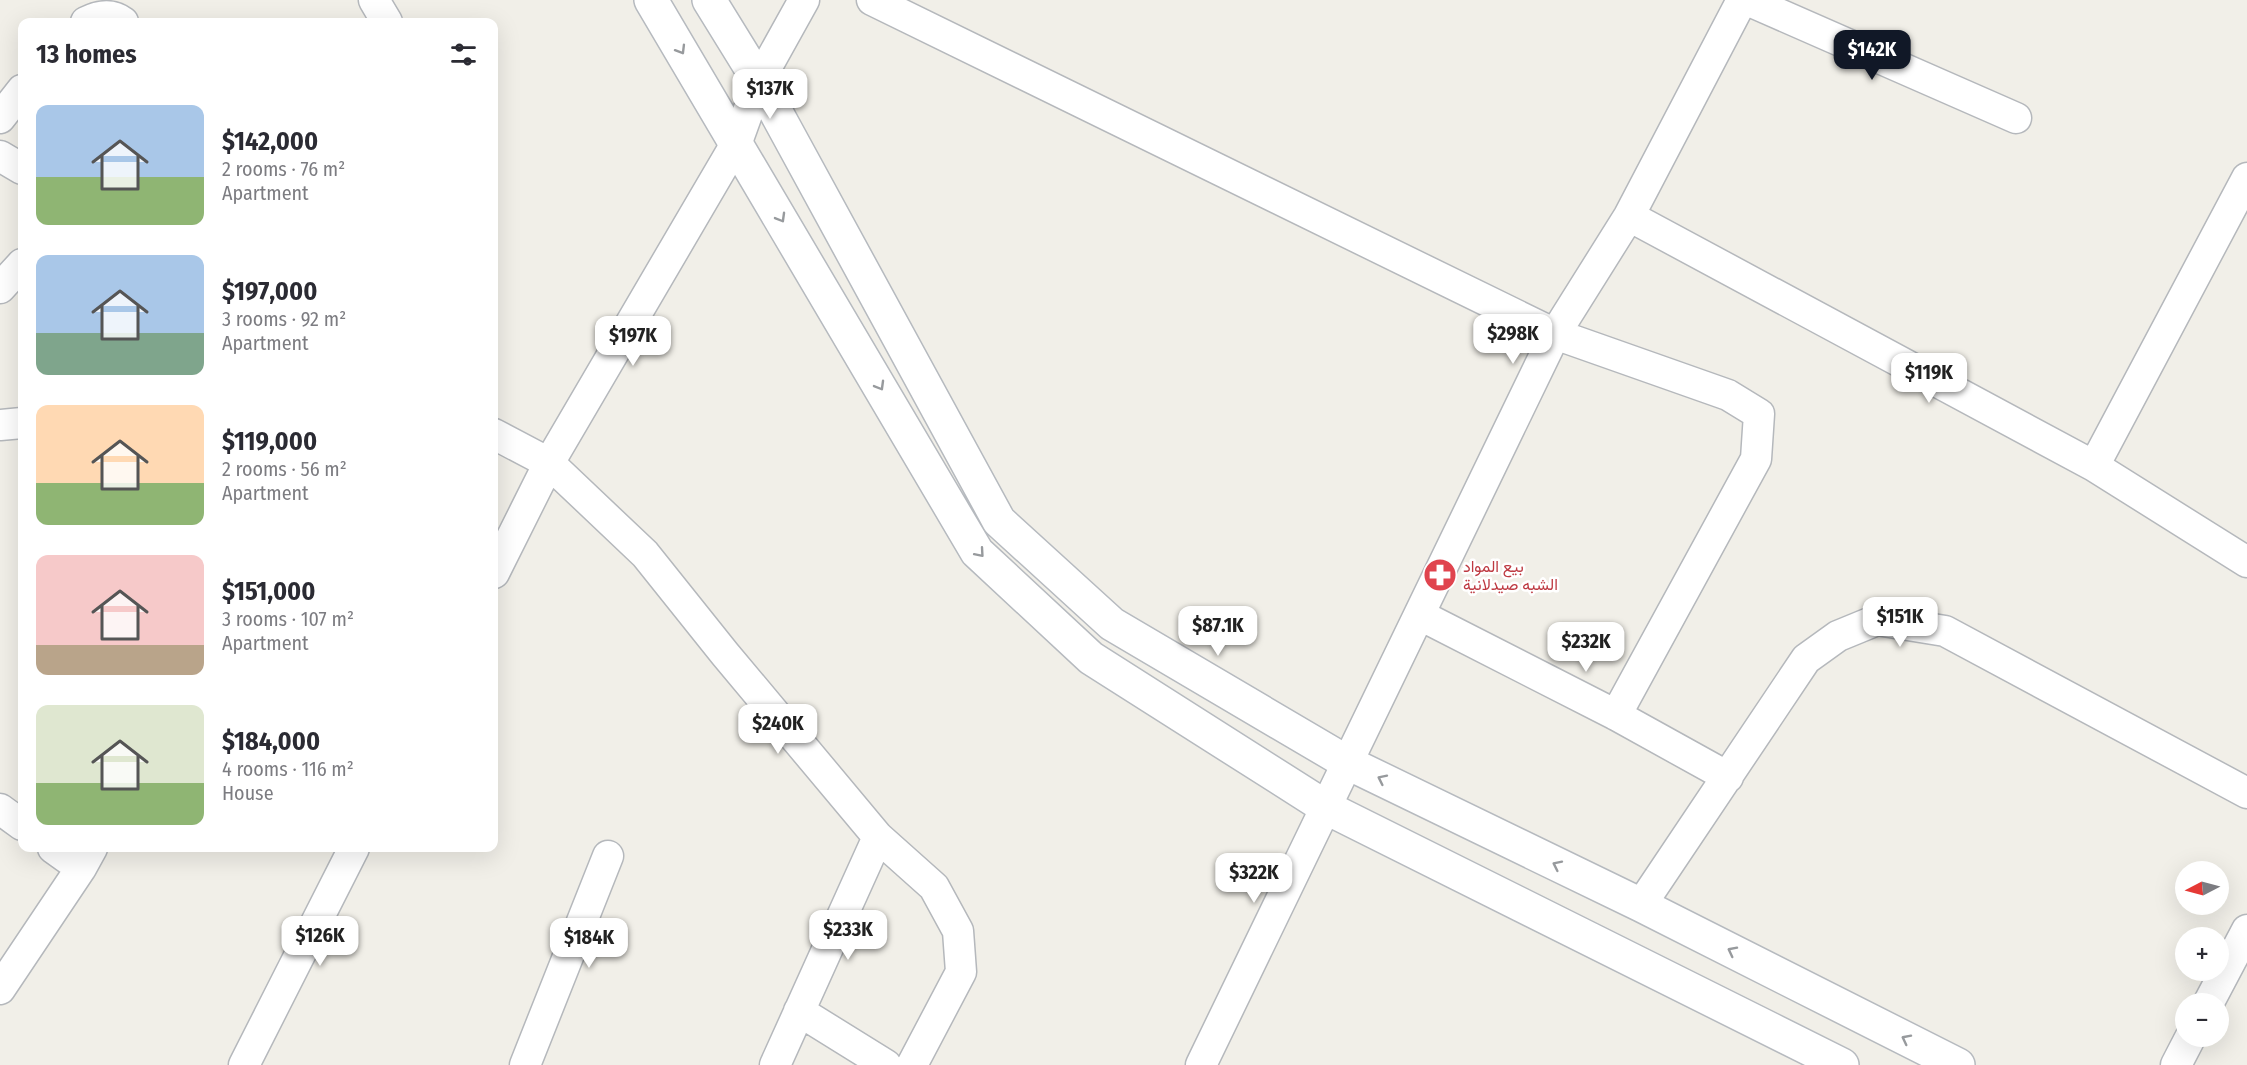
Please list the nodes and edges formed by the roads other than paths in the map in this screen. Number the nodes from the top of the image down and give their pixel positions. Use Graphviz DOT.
graph roads {
  1 [pos="374,0"];
  2 [pos="651,0"];
  3 [pos="709,0"];
  4 [pos="804,0"];
  5 [pos="872,0"];
  6 [pos="1742,0"];
  7 [pos="1747,0"];
  8 [pos="93,18"];
  9 [pos="115,18"];
  10 [pos="385,18"];
  11 [pos="759,81"];
  12 [pos="18,95"];
  13 [pos="0,118"];
  14 [pos="2016,118"];
  15 [pos="737,142"];
  16 [pos="0,156"];
  17 [pos="18,167"];
  18 [pos="2247,178"];
  19 [pos="1629,216"];
  20 [pos="18,268"];
  21 [pos="0,288"];
  22 [pos="1555,334"];
  23 [pos="18,423"];
  24 [pos="0,425"];
  25 [pos="498,436"];
  26 [pos="549,463"];
  27 [pos="2094,466"];
  28 [pos="2247,562"];
  29 [pos="498,565"];
  30 [pos="1420,615"];
  31 [pos="1616,715"];
  32 [pos="1348,763"];
  33 [pos="1728,777"];
  34 [pos="2247,793"];
  35 [pos="1327,808"];
  36 [pos="0,809"];
  37 [pos="18,822"];
  38 [pos="878,837"];
  39 [pos="66,852"];
  40 [pos="352,852"];
  41 [pos="608,856"];
  42 [pos="86,858"];
  43 [pos="1641,905"];
  44 [pos="2247,930"];
  45 [pos="0,989"];
  46 [pos="2214,993"];
  47 [pos="799,1011"];
  48 [pos="2185,1047"];
  49 [pos="244,1065"];
  50 [pos="525,1065"];
  51 [pos="775,1065"];
  52 [pos="886,1065"];
  53 [pos="912,1065"];
  54 [pos="1201,1065"];
  55 [pos="1842,1065"];
  56 [pos="1958,1065"];
  57 [pos="2176,1065"];
  1 -- 10 [label="street"];
  2 -- 15 [label="street, one-way"];
  3 -- 11 [label="street"];
  4 -- 11 [label="street"];
  5 -- 22 [label="street"];
  6 -- 19 [label="street"];
  7 -- 14 [label="street"];
  8 -- 9 [label="street"];
  11 -- 15 [label="street"];
  11 -- 32 [label="street"];
  12 -- 13 [label="street"];
  15 -- 26 [label="street"];
  15 -- 35 [label="street, one-way"];
  16 -- 17 [label="street"];
  18 -- 27 [label="street"];
  19 -- 22 [label="street"];
  19 -- 27 [label="street"];
  20 -- 21 [label="street"];
  22 -- 30 [label="street"];
  22 -- 31 [label="street"];
  23 -- 24 [label="street"];
  25 -- 26 [label="street"];
  26 -- 29 [label="street"];
  26 -- 38 [label="street"];
  27 -- 28 [label="street"];
  30 -- 31 [label="street"];
  30 -- 32 [label="street"];
  31 -- 33 [label="street"];
  32 -- 35 [label="street"];
  43 -- 32 [label="street, one-way"];
  33 -- 34 [label="street"];
  33 -- 43 [label="street"];
  35 -- 54 [label="street"];
  35 -- 55 [label="street"];
  36 -- 37 [label="street"];
  38 -- 47 [label="street"];
  38 -- 53 [label="street"];
  39 -- 42 [label="street"];
  40 -- 49 [label="street"];
  41 -- 50 [label="street"];
  42 -- 45 [label="street"];
  56 -- 43 [label="street, one-way"];
  44 -- 46 [label="street"];
  47 -- 51 [label="street"];
  47 -- 52 [label="street"];
  48 -- 57 [label="street"];
}
